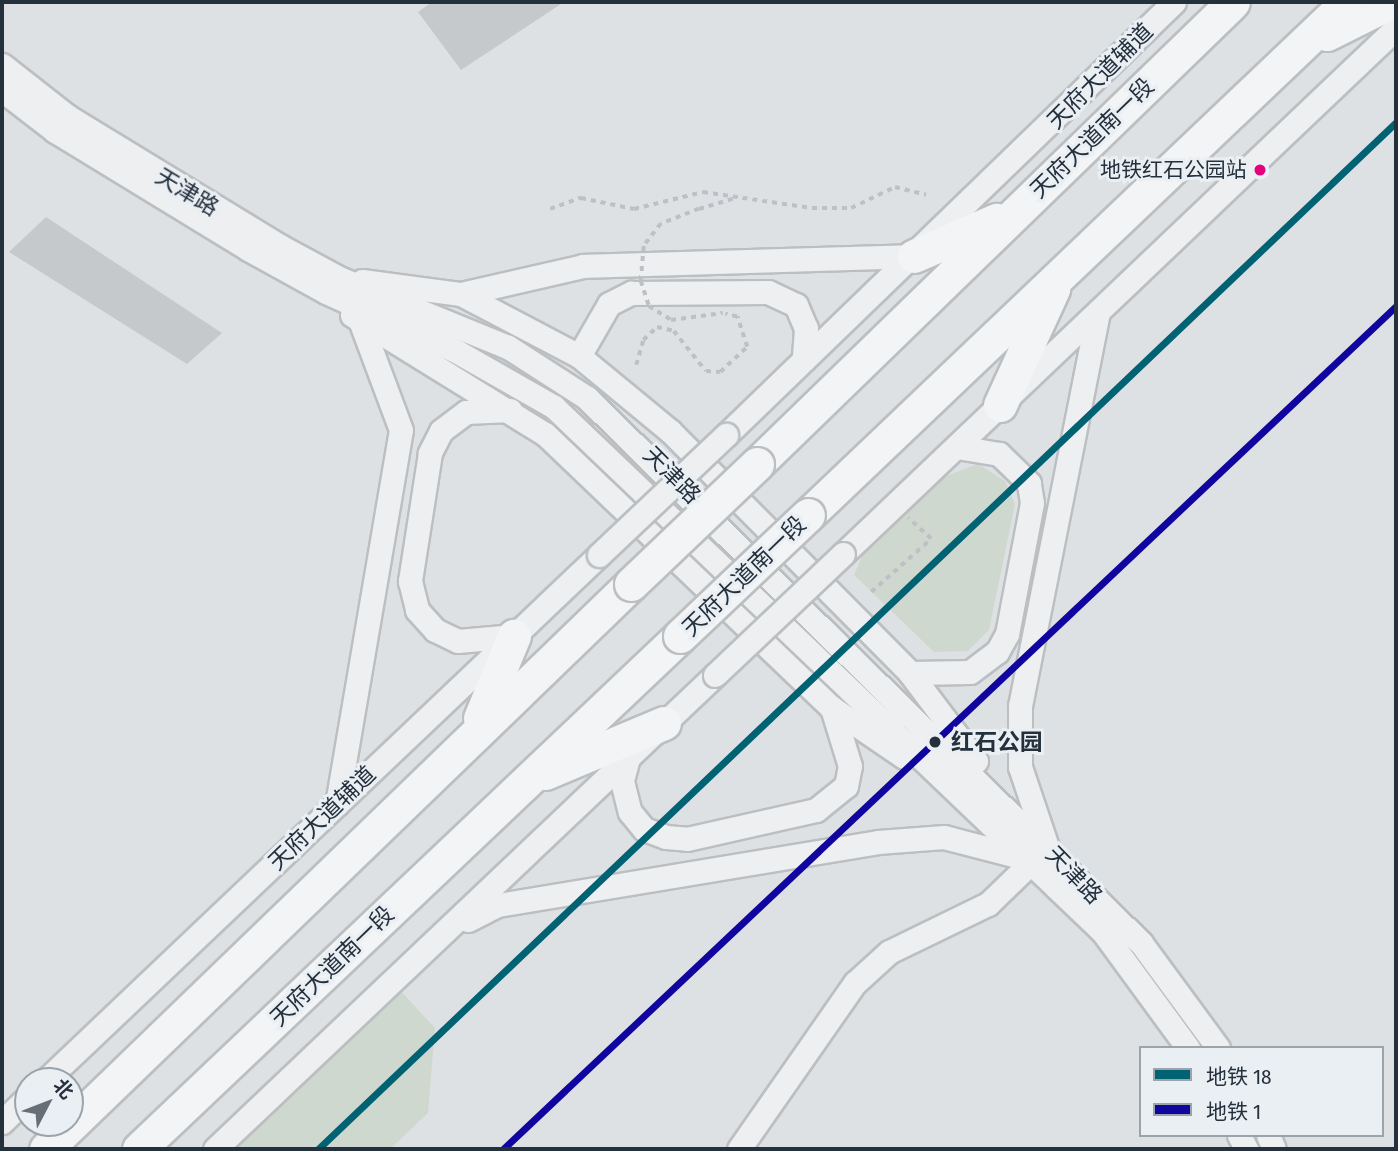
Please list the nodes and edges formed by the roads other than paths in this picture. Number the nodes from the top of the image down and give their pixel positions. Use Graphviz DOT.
graph roads {
  1 [pos="1174,2"];
  2 [pos="1233,2"];
  3 [pos="1347,2"];
  4 [pos="1391,2"];
  5 [pos="1396,28"];
  6 [pos="1300,47"];
  7 [pos="3,74"];
  8 [pos="1017,211"];
  9 [pos="914,256"];
  10 [pos="1061,272"];
  11 [pos="334,286"];
  12 [pos="461,294"];
  13 [pos="1098,312"];
  14 [pos="360,323"];
  15 [pos="579,356"];
  16 [pos="804,360"];
  17 [pos="1000,405"];
  18 [pos="514,410"];
  19 [pos="957,447"];
  20 [pos="514,636"];
  21 [pos="910,673"];
  22 [pos="832,708"];
  23 [pos="664,723"];
  24 [pos="476,728"];
  25 [pos="628,758"];
  26 [pos="527,781"];
  27 [pos="949,788"];
  28 [pos="337,804"];
  29 [pos="1016,816"];
  30 [pos="1039,854"];
  31 [pos="446,930"];
  32 [pos="1187,1046"];
  33 [pos="1217,1046"];
  34 [pos="60,1067"];
  35 [pos="46,1149"];
  36 [pos="139,1149"];
  37 [pos="215,1149"];
  38 [pos="739,1149"];
  1 -- 9 [label="street, 天府大道辅道"];
  2 -- 8 [label="highway, 天府大道南一段"];
  3 -- 6 [label="highway, 天府大道南一段"];
  4 -- 6 [label="highway"];
  5 -- 13 [label="street"];
  6 -- 10 [label="highway, 天府大道南一段"];
  7 -- 11 [label="street, 天津路"];
  8 -- 9 [label="highway"];
  8 -- 24 [label="highway, 天府大道南一段, bridge"];
  9 -- 12 [label="street"];
  9 -- 16 [label="street, 天府大道辅道"];
  10 -- 17 [label="highway"];
  10 -- 26 [label="highway, 天府大道南一段, bridge"];
  11 -- 12 [label="street"];
  11 -- 14 [label="street"];
  11 -- 27 [label="street, 天津路"];
  11 -- 29 [label="street, 天津路"];
  12 -- 15 [label="street"];
  13 -- 17 [label="street"];
  13 -- 30 [label="street"];
  14 -- 18 [label="street"];
  14 -- 28 [label="street"];
  15 -- 16 [label="street"];
  15 -- 21 [label="street"];
  16 -- 20 [label="street, 天府大道辅道, bridge"];
  17 -- 19 [label="street"];
  18 -- 20 [label="street"];
  18 -- 22 [label="street"];
  19 -- 21 [label="street"];
  19 -- 23 [label="street, bridge"];
  20 -- 24 [label="highway"];
  20 -- 28 [label="street, 天府大道辅道"];
  21 -- 29 [label="street"];
  22 -- 25 [label="street"];
  22 -- 27 [label="street"];
  23 -- 25 [label="street"];
  23 -- 26 [label="highway"];
  24 -- 35 [label="highway, 天府大道南一段"];
  25 -- 31 [label="street"];
  26 -- 36 [label="highway, 天府大道南一段"];
  27 -- 30 [label="street, 天津路"];
  28 -- 34 [label="street, 天府大道辅道"];
  29 -- 30 [label="street, 天津路"];
  30 -- 31 [label="street"];
  30 -- 32 [label="street, 天津路"];
  30 -- 33 [label="street, 天津路"];
  30 -- 38 [label="street"];
  31 -- 37 [label="street"];
}
